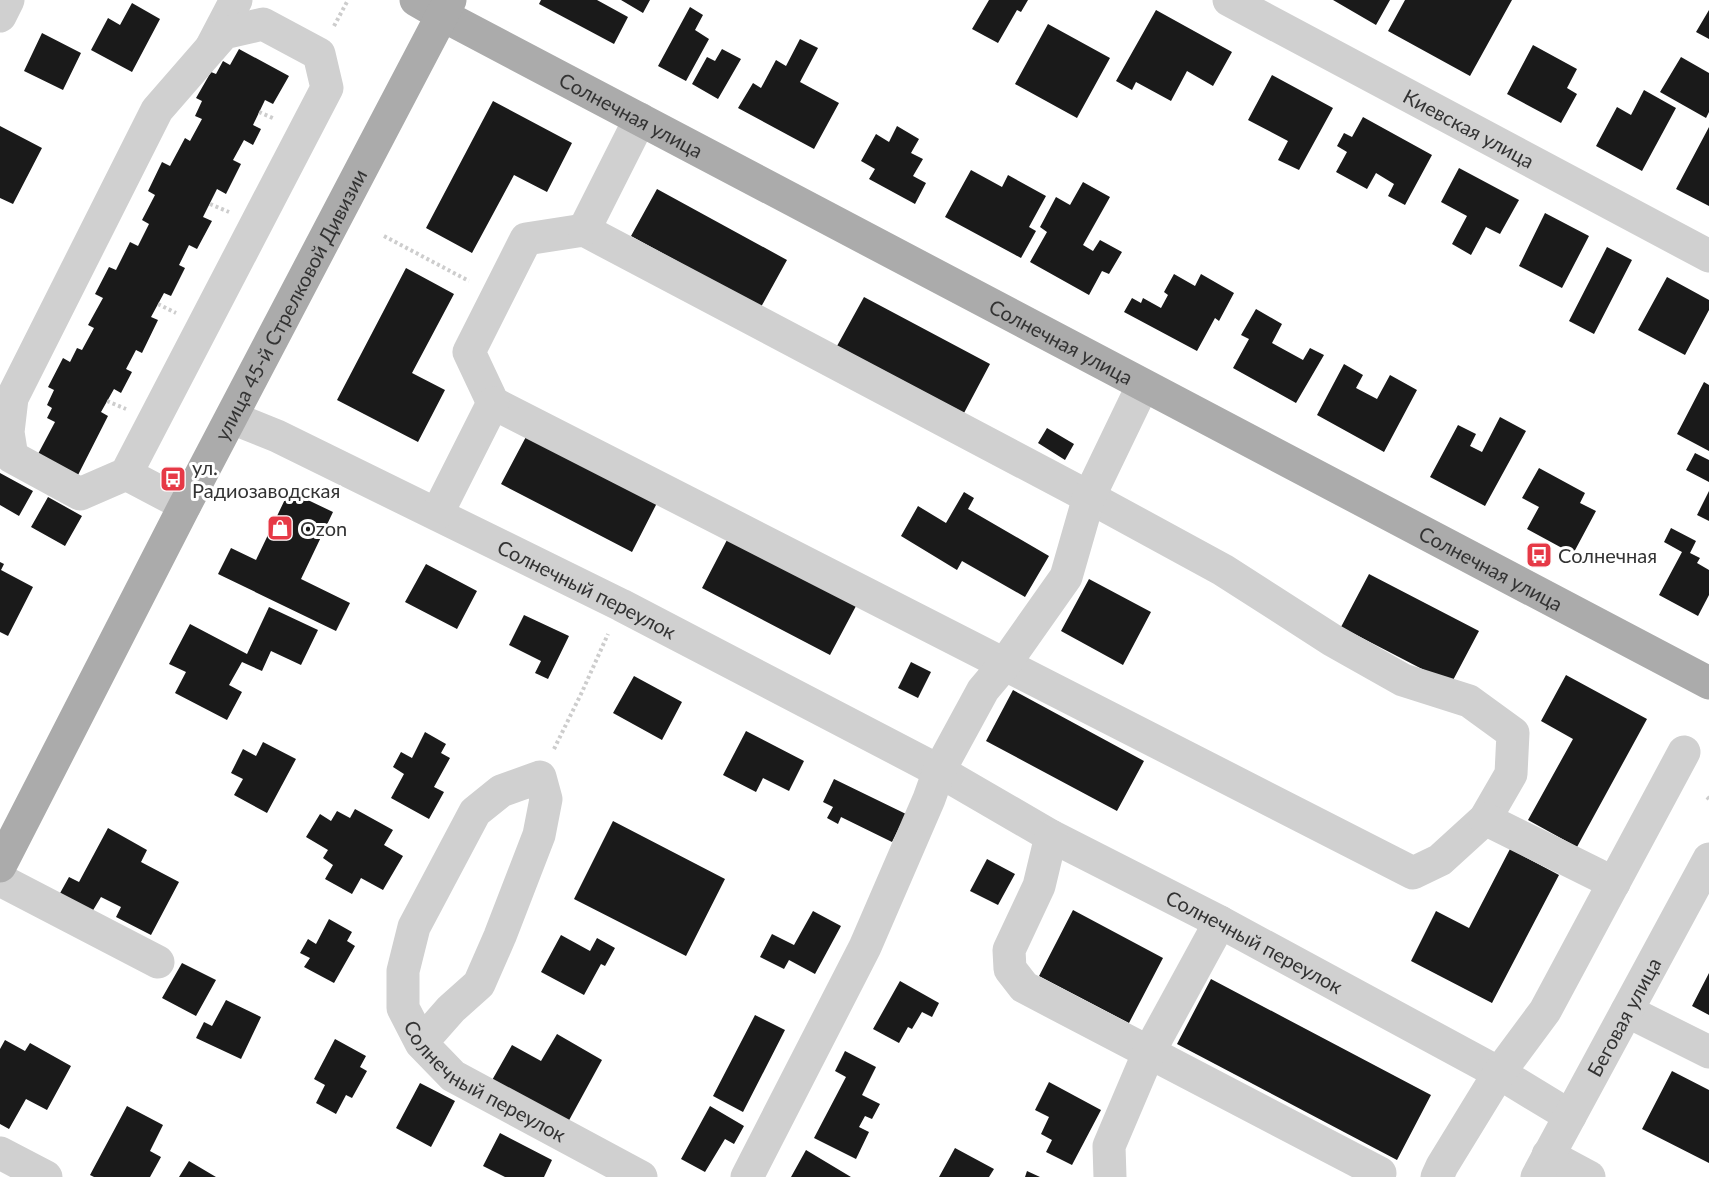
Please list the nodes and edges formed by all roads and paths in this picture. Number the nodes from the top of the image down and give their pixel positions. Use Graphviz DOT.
graph roads {
  1 [pos="8,0"];
  2 [pos="236,0"];
  3 [pos="1229,0"];
  4 [pos="436,5"];
  5 [pos="0,16"];
  6 [pos="208,52"];
  7 [pos="640,119"];
  8 [pos="584,230"];
  9 [pos="384,236"];
  10 [pos="1709,256"];
  11 [pos="498,296"];
  12 [pos="1143,385"];
  13 [pos="493,403"];
  14 [pos="232,418"];
  15 [pos="126,474"];
  16 [pos="1089,497"];
  17 [pos="185,505"];
  18 [pos="436,514"];
  19 [pos="621,605"];
  20 [pos="1004,664"];
  21 [pos="1709,683"];
  22 [pos="1684,752"];
  23 [pos="939,771"];
  24 [pos="540,777"];
  25 [pos="1485,819"];
  26 [pos="1051,836"];
  27 [pos="1709,859"];
  28 [pos="0,866"];
  29 [pos="0,880"];
  30 [pos="1614,883"];
  31 [pos="1220,922"];
  32 [pos="158,962"];
  33 [pos="1627,1011"];
  34 [pos="421,1043"];
  35 [pos="1149,1052"];
  36 [pos="1709,1052"];
  37 [pos="1499,1073"];
  38 [pos="1570,1116"];
  39 [pos="0,1153"];
  40 [pos="1543,1166"];
  41 [pos="1380,1173"];
  42 [pos="46,1177"];
  43 [pos="641,1177"];
  44 [pos="747,1177"];
  45 [pos="1110,1177"];
  46 [pos="1437,1177"];
  47 [pos="1588,1177"];
  1 -- 5 [label="street"];
  2 -- 6 [label="street"];
  3 -- 10 [label="street, Киевская улица"];
  4 -- 7 [label="main road, Солнечная улица"];
  4 -- 14 [label="main road, улица 45-й Стрелковой Дивизии"];
  6 -- 15 [label="street"];
  6 -- 15 [label="street"];
  7 -- 8 [label="street"];
  7 -- 12 [label="main road, Солнечная улица"];
  8 -- 11 [label="street"];
  8 -- 16 [label="street"];
  9 -- 11 [label="path"];
  11 -- 13 [label="street"];
  12 -- 16 [label="street"];
  12 -- 21 [label="main road, Солнечная улица"];
  13 -- 18 [label="street"];
  13 -- 20 [label="street"];
  14 -- 17 [label="main road, улица 45-й Стрелковой Дивизии"];
  14 -- 18 [label="street, Солнечный переулок"];
  15 -- 17 [label="street"];
  16 -- 20 [label="street"];
  16 -- 25 [label="street"];
  17 -- 28 [label="main road, улица 45-й Стрелковой Дивизии"];
  18 -- 19 [label="street, Солнечный переулок"];
  19 -- 23 [label="street, Солнечный переулок"];
  19 -- 24 [label="path"];
  20 -- 23 [label="street"];
  20 -- 25 [label="street"];
  22 -- 30 [label="street"];
  23 -- 26 [label="street, Солнечный переулок"];
  23 -- 44 [label="street"];
  24 -- 34 [label="street"];
  24 -- 34 [label="street, Солнечный переулок"];
  25 -- 30 [label="street"];
  26 -- 31 [label="street, Солнечный переулок"];
  26 -- 35 [label="street"];
  27 -- 33 [label="street, Беговая улица"];
  29 -- 32 [label="street"];
  30 -- 37 [label="street"];
  31 -- 35 [label="street"];
  31 -- 37 [label="street, Солнечный переулок"];
  33 -- 36 [label="street"];
  33 -- 38 [label="street, Беговая улица"];
  34 -- 43 [label="street, Солнечный переулок"];
  35 -- 41 [label="street"];
  35 -- 45 [label="street"];
  37 -- 38 [label="street, Солнечный переулок"];
  37 -- 46 [label="street"];
  38 -- 40 [label="street, Беговая улица"];
  39 -- 42 [label="street"];
  40 -- 47 [label="street"];
}
